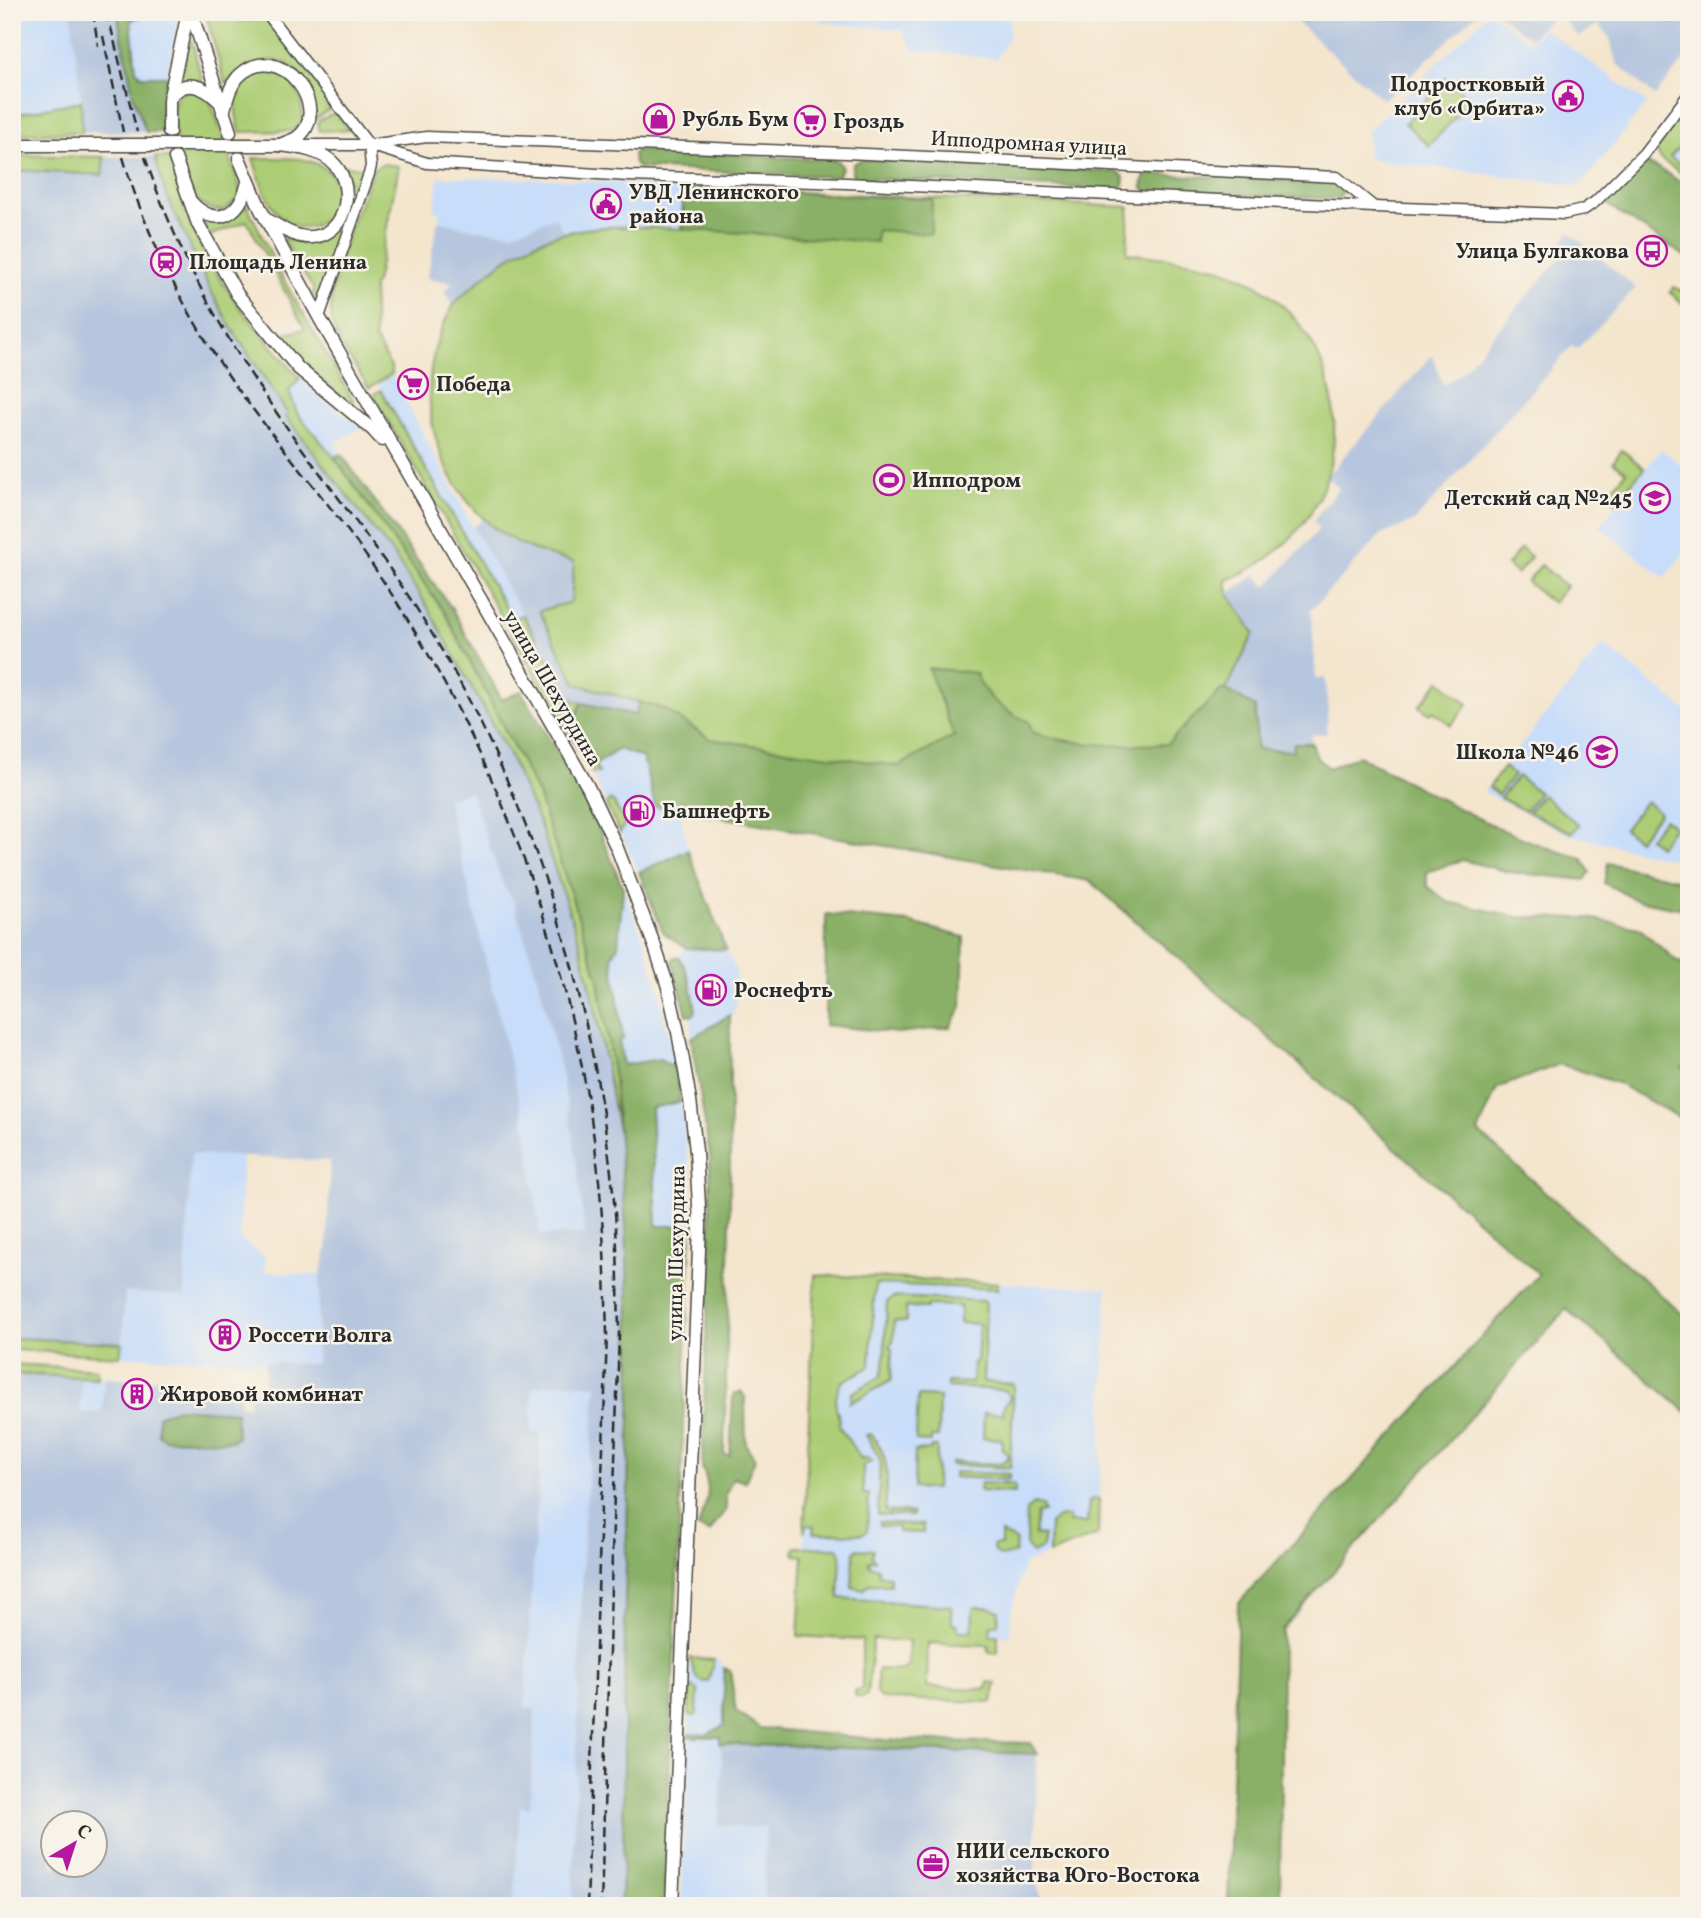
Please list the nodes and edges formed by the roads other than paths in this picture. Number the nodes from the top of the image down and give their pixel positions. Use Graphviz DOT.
graph roads {
  1 [pos="190,12"];
  2 [pos="266,12"];
  3 [pos="1689,94"];
  4 [pos="169,101"];
  5 [pos="221,107"];
  6 [pos="169,132"];
  7 [pos="230,132"];
  8 [pos="12,145"];
  9 [pos="279,145"];
  10 [pos="369,145"];
  11 [pos="175,158"];
  12 [pos="239,158"];
  13 [pos="248,182"];
  14 [pos="188,198"];
  15 [pos="1374,207"];
  16 [pos="266,219"];
  17 [pos="318,317"];
  18 [pos="361,391"];
  19 [pos="346,409"];
  20 [pos="398,459"];
  21 [pos="672,1906"];
  1 -- 4 [label="main road"];
  1 -- 5 [label="main road"];
  2 -- 10 [label="street"];
  3 -- 15 [label="street"];
  4 -- 5 [label="main road"];
  4 -- 6 [label="main road"];
  5 -- 7 [label="main road"];
  5 -- 9 [label="main road"];
  8 -- 9 [label="main road, bridge"];
  9 -- 10 [label="street"];
  9 -- 16 [label="main road"];
  10 -- 15 [label="street"];
  10 -- 15 [label="street, Ипподромная улица"];
  10 -- 17 [label="street"];
  11 -- 14 [label="main road, улица Шехурдина"];
  12 -- 13 [label="main road, улица Шехурдина"];
  13 -- 14 [label="main road"];
  13 -- 16 [label="main road, улица Шехурдина"];
  14 -- 19 [label="main road, улица Шехурдина"];
  16 -- 17 [label="main road, улица Шехурдина"];
  17 -- 18 [label="main road, улица Шехурдина"];
  18 -- 19 [label="main road"];
  18 -- 20 [label="main road, улица Шехурдина"];
  19 -- 20 [label="main road, улица Шехурдина"];
  20 -- 21 [label="main road, улица Шехурдина"];
}
